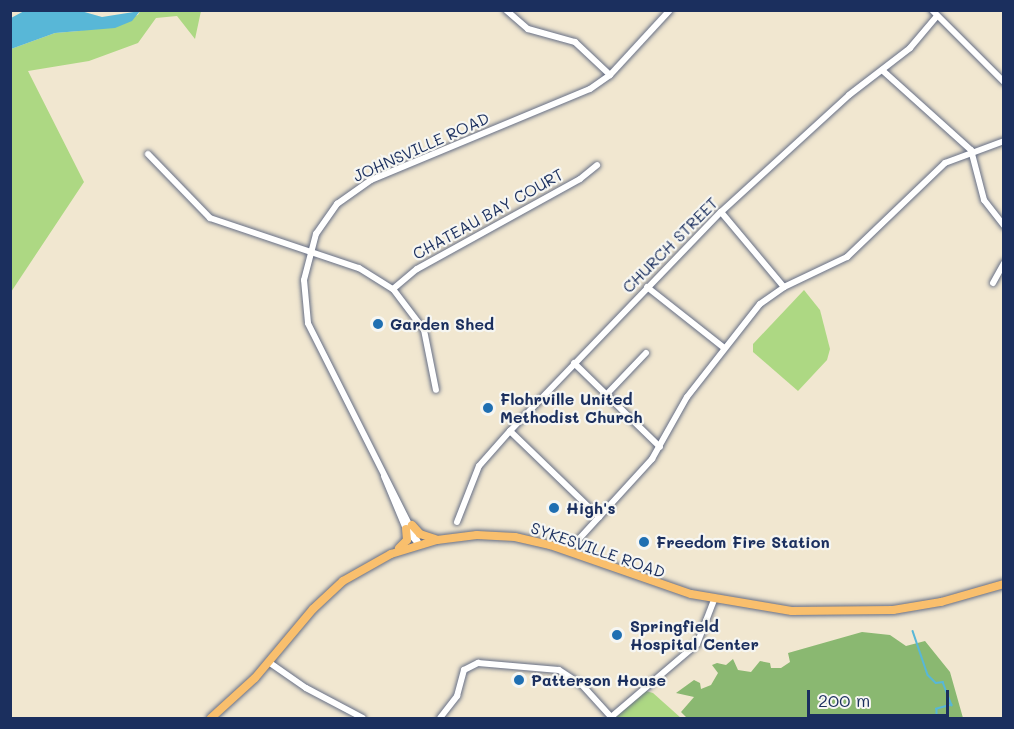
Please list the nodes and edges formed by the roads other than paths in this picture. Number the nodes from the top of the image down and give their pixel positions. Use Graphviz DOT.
graph roads {
  1 [pos="506,10"];
  2 [pos="670,10"];
  3 [pos="932,10"];
  4 [pos="937,16"];
  5 [pos="882,69"];
  6 [pos="610,75"];
  7 [pos="1004,82"];
  8 [pos="1004,141"];
  9 [pos="971,150"];
  10 [pos="148,154"];
  11 [pos="597,165"];
  12 [pos="721,212"];
  13 [pos="1004,226"];
  14 [pos="309,251"];
  15 [pos="1004,263"];
  16 [pos="993,283"];
  17 [pos="647,287"];
  18 [pos="784,287"];
  19 [pos="393,289"];
  20 [pos="723,347"];
  21 [pos="646,353"];
  22 [pos="574,363"];
  23 [pos="436,390"];
  24 [pos="606,395"];
  25 [pos="510,431"];
  26 [pos="660,447"];
  27 [pos="599,516"];
  28 [pos="457,522"];
  29 [pos="409,526"];
  30 [pos="437,540"];
  31 [pos="418,544"];
  32 [pos="568,551"];
  33 [pos="394,552"];
  34 [pos="1004,584"];
  35 [pos="714,600"];
  36 [pos="270,663"];
  37 [pos="211,718"];
  38 [pos="363,718"];
  39 [pos="440,718"];
  40 [pos="611,718"];
  1 -- 6 [label="street"];
  2 -- 6 [label="street, JOHNSVILLE ROAD"];
  3 -- 4 [label="street"];
  4 -- 5 [label="street, CHURCH STREET"];
  4 -- 7 [label="street"];
  5 -- 9 [label="street"];
  5 -- 12 [label="street, CHURCH STREET"];
  6 -- 14 [label="street, JOHNSVILLE ROAD"];
  8 -- 9 [label="street"];
  9 -- 13 [label="street"];
  9 -- 18 [label="street"];
  10 -- 14 [label="street"];
  11 -- 19 [label="street, CHATEAU BAY COURT"];
  12 -- 17 [label="street, CHURCH STREET"];
  12 -- 18 [label="street"];
  14 -- 19 [label="street"];
  14 -- 29 [label="street, JOHNSVILLE ROAD"];
  15 -- 16 [label="street"];
  17 -- 20 [label="street"];
  17 -- 22 [label="street, CHURCH STREET"];
  18 -- 20 [label="street"];
  19 -- 23 [label="street"];
  20 -- 26 [label="street"];
  21 -- 24 [label="street"];
  22 -- 24 [label="street"];
  22 -- 25 [label="street, CHURCH STREET"];
  24 -- 26 [label="street"];
  25 -- 27 [label="street"];
  25 -- 28 [label="street, CHURCH STREET"];
  26 -- 27 [label="street"];
  27 -- 32 [label="street"];
  29 -- 30 [label="main road"];
  29 -- 31 [label="street, JOHNSVILLE ROAD"];
  29 -- 33 [label="main road"];
  30 -- 31 [label="main road, SYKESVILLE ROAD"];
  30 -- 32 [label="main road, SYKESVILLE ROAD"];
  31 -- 33 [label="main road, SYKESVILLE ROAD"];
  32 -- 35 [label="main road, SYKESVILLE ROAD"];
  33 -- 36 [label="main road, SYKESVILLE ROAD"];
  34 -- 35 [label="main road, SYKESVILLE ROAD"];
  35 -- 40 [label="street"];
  36 -- 37 [label="main road, SYKESVILLE ROAD"];
  36 -- 38 [label="street"];
  39 -- 40 [label="street"];
}
